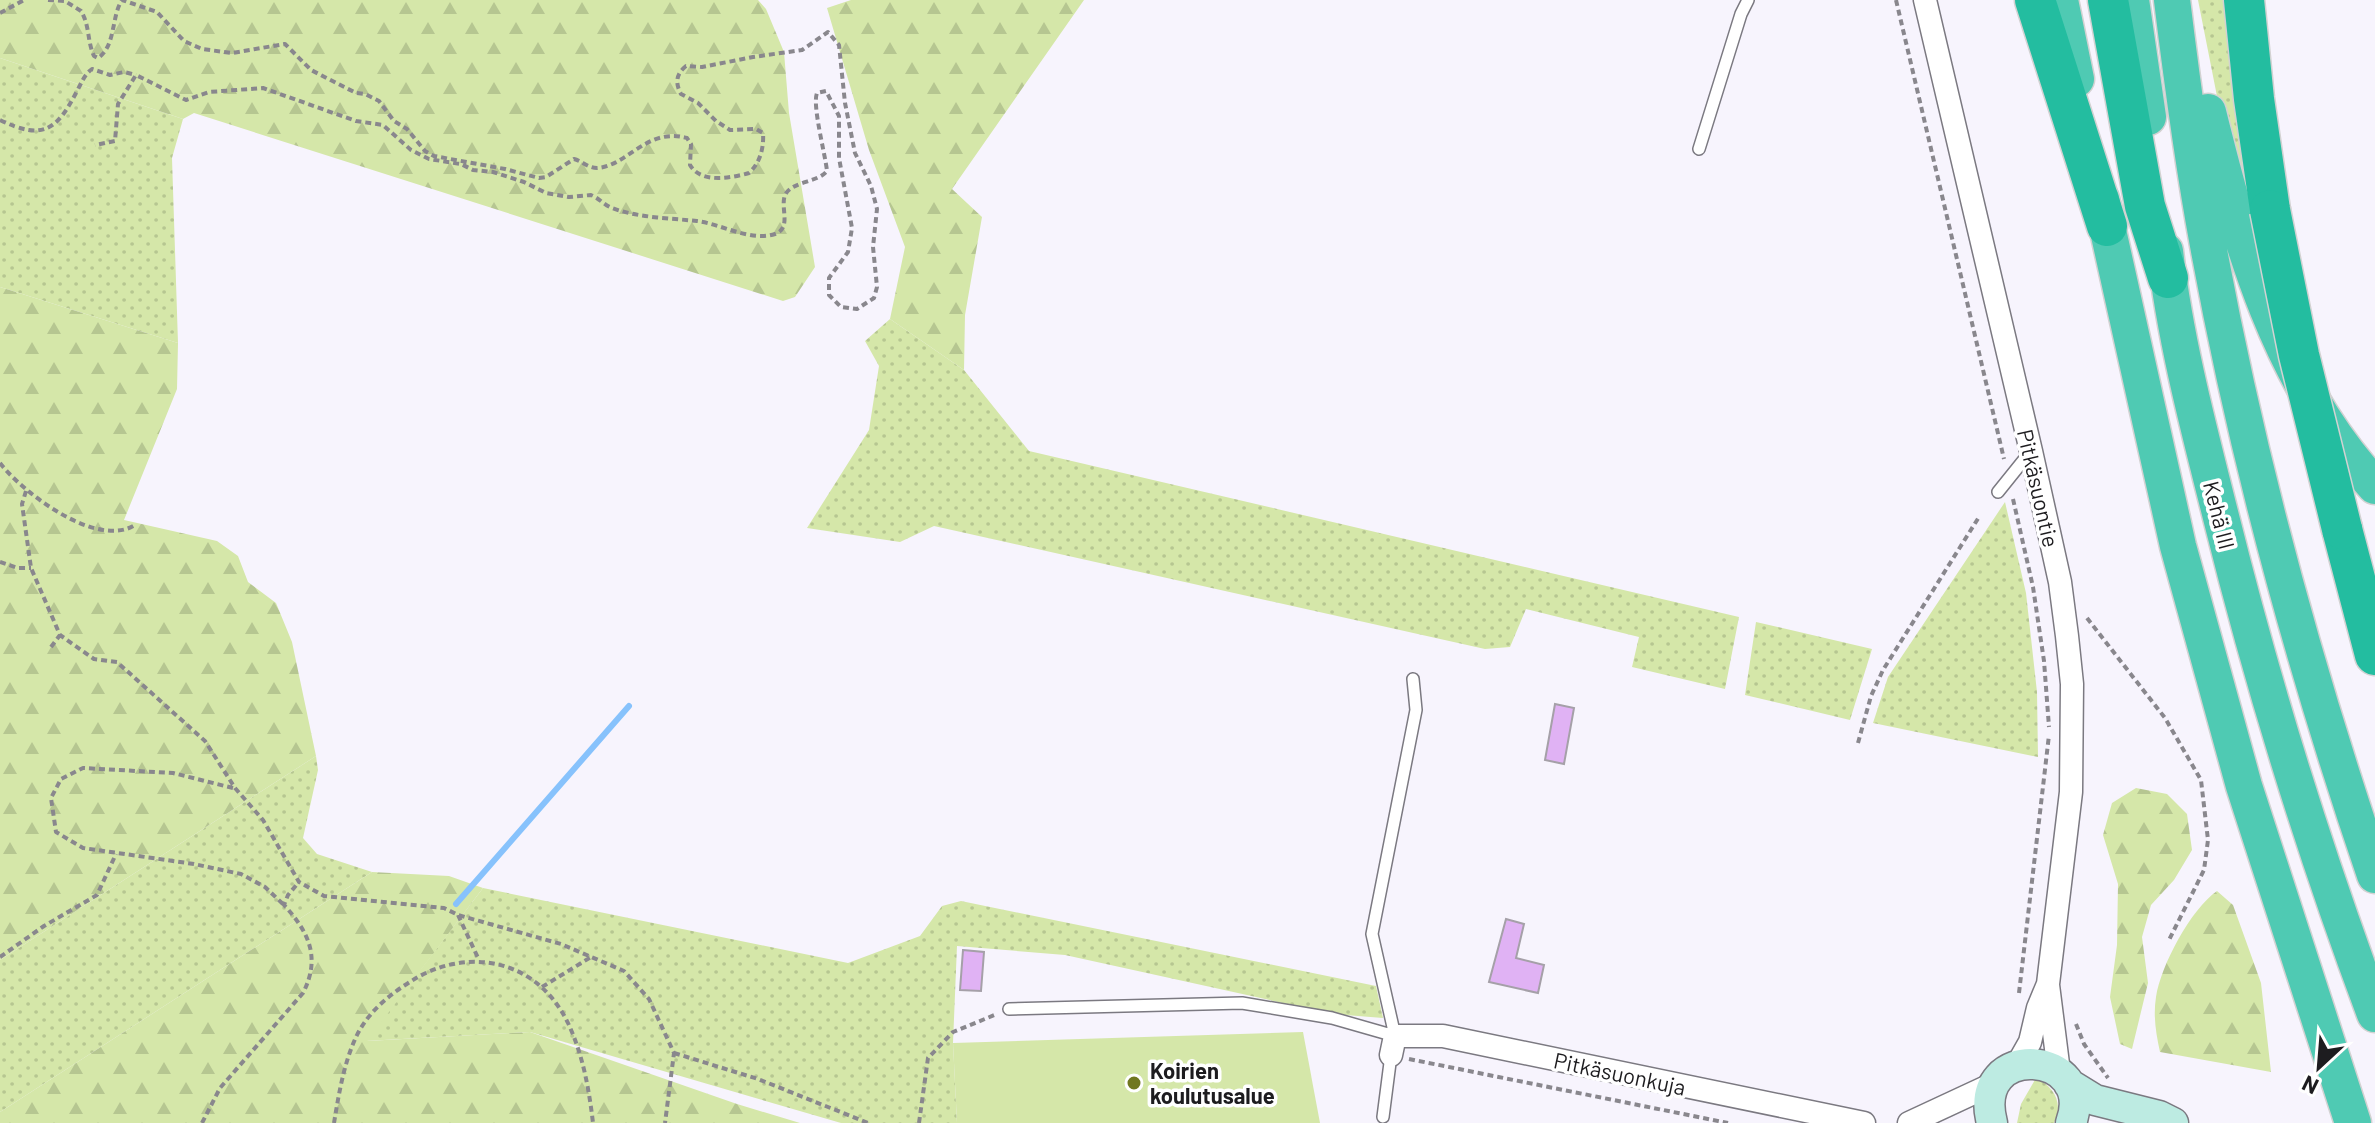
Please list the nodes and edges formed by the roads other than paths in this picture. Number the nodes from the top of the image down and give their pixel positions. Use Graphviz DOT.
graph roads {
  1 [pos="1748,0"];
  2 [pos="1925,0"];
  3 [pos="2035,0"];
  4 [pos="2060,0"];
  5 [pos="2108,0"];
  6 [pos="2131,0"];
  7 [pos="2174,0"];
  8 [pos="2244,0"];
  9 [pos="1699,149"];
  10 [pos="2107,226"];
  11 [pos="2168,278"];
  12 [pos="2031,451"];
  13 [pos="2375,486"];
  14 [pos="1998,492"];
  15 [pos="2375,655"];
  16 [pos="1413,679"];
  17 [pos="2375,875"];
  18 [pos="1009,1009"];
  19 [pos="2045,1009"];
  20 [pos="2375,1014"];
  21 [pos="1393,1046"];
  22 [pos="2006,1074"];
  23 [pos="2064,1078"];
  24 [pos="1383,1117"];
  25 [pos="1864,1123"];
  26 [pos="1909,1123"];
  27 [pos="1992,1123"];
  28 [pos="2071,1123"];
  29 [pos="2173,1123"];
  30 [pos="2353,1123"];
  1 -- 9 [label="lane"];
  2 -- 12 [label="street, Pitkäsuontie"];
  3 -- 10 [label="highway"];
  4 -- 10 [label="highway"];
  5 -- 11 [label="highway"];
  6 -- 11 [label="highway, Kehä III"];
  7 -- 13 [label="highway"];
  7 -- 17 [label="highway"];
  8 -- 15 [label="highway, bridge"];
  10 -- 30 [label="highway"];
  11 -- 20 [label="highway, Kehä III"];
  12 -- 14 [label="lane"];
  12 -- 19 [label="street, Pitkäsuontie"];
  16 -- 21 [label="lane"];
  18 -- 21 [label="lane"];
  19 -- 22 [label="street, Pitkäsuontie"];
  19 -- 23 [label="street, Pitkäsuontie"];
  21 -- 24 [label="lane"];
  21 -- 25 [label="street, Pitkäsuonkuja"];
  22 -- 23 [label="main road"];
  22 -- 26 [label="street"];
  22 -- 27 [label="main road"];
  23 -- 28 [label="main road"];
  23 -- 29 [label="main road"];
}
